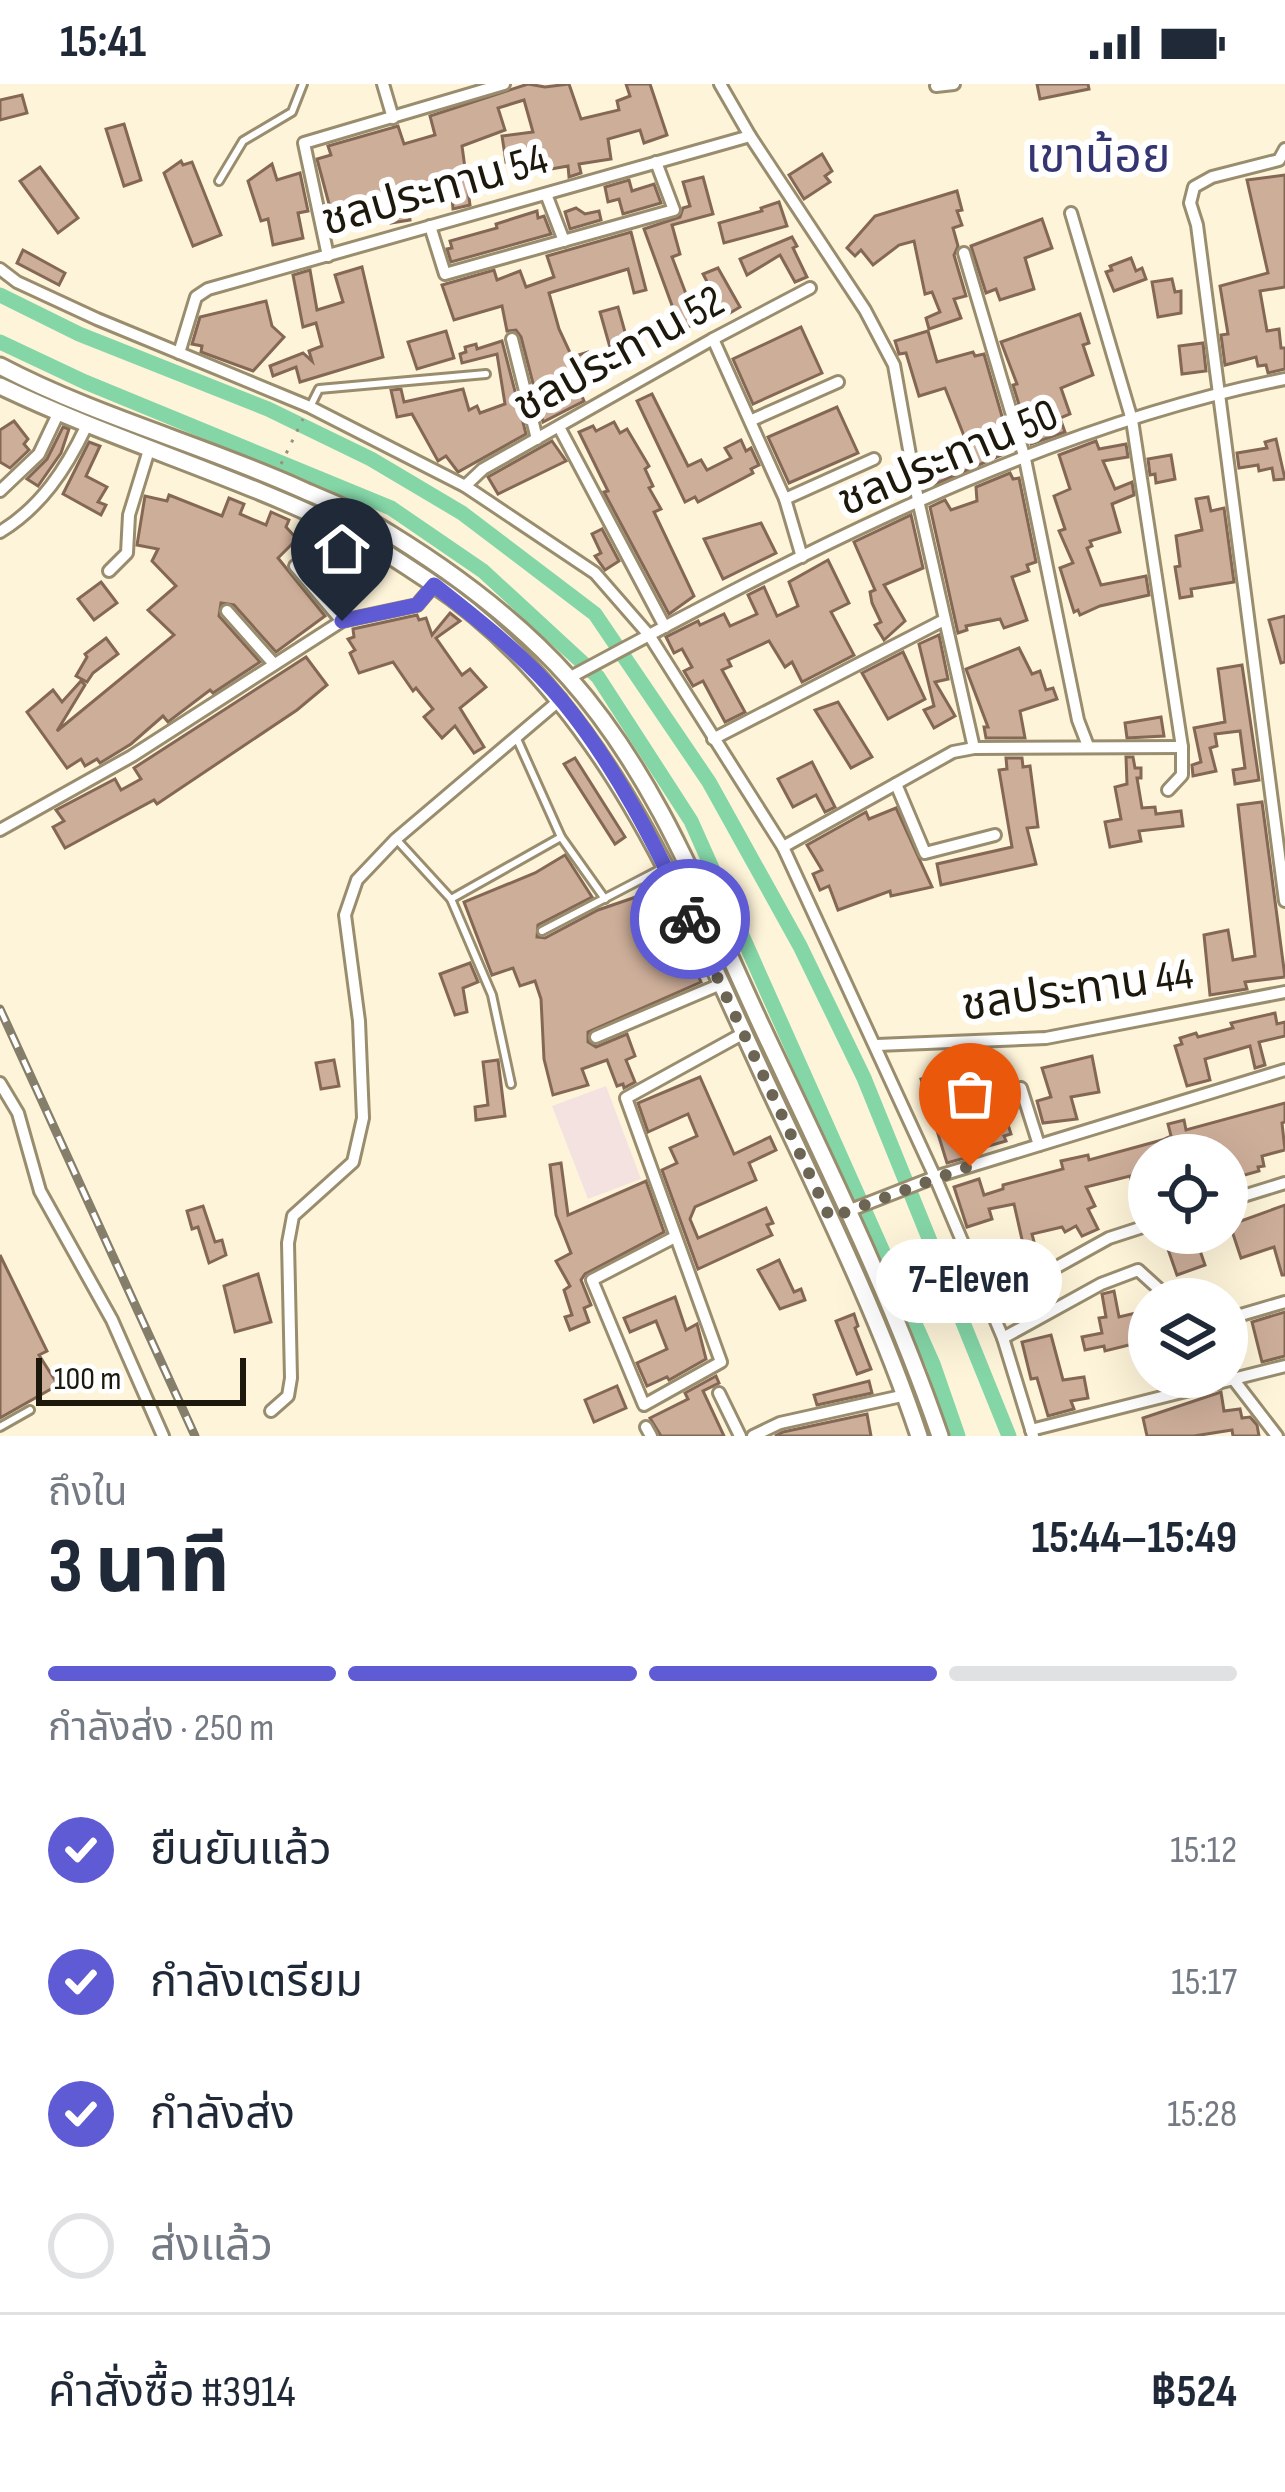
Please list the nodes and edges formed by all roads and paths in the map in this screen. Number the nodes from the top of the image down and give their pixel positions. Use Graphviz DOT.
graph roads {
  1 [pos="303,84"];
  2 [pos="382,84"];
  3 [pos="504,84"];
  4 [pos="720,84"];
  5 [pos="954,84"];
  6 [pos="936,86"];
  7 [pos="393,118"];
  8 [pos="750,136"];
  9 [pos="1285,149"];
  10 [pos="656,162"];
  11 [pos="219,182"];
  12 [pos="546,194"];
  13 [pos="1071,213"];
  14 [pos="430,226"];
  15 [pos="564,241"];
  16 [pos="964,254"];
  17 [pos="328,256"];
  18 [pos="0,269"];
  19 [pos="810,288"];
  20 [pos="512,339"];
  21 [pos="713,339"];
  22 [pos="179,352"];
  23 [pos="0,366"];
  24 [pos="486,374"];
  25 [pos="1285,379"];
  26 [pos="838,382"];
  27 [pos="0,386"];
  28 [pos="1219,392"];
  29 [pos="310,406"];
  30 [pos="58,414"];
  31 [pos="752,420"];
  32 [pos="1132,420"];
  33 [pos="86,427"];
  34 [pos="559,427"];
  35 [pos="537,439"];
  36 [pos="148,450"];
  37 [pos="286,453"];
  38 [pos="1024,459"];
  39 [pos="874,460"];
  40 [pos="466,486"];
  41 [pos="0,491"];
  42 [pos="785,499"];
  43 [pos="918,500"];
  44 [pos="0,532"];
  45 [pos="802,557"];
  46 [pos="295,566"];
  47 [pos="110,571"];
  48 [pos="434,585"];
  49 [pos="227,611"];
  50 [pos="944,620"];
  51 [pos="342,621"];
  52 [pos="665,627"];
  53 [pos="650,634"];
  54 [pos="274,664"];
  55 [pos="569,678"];
  56 [pos="561,699"];
  57 [pos="515,736"];
  58 [pos="713,739"];
  59 [pos="1088,746"];
  60 [pos="1182,747"];
  61 [pos="974,748"];
  62 [pos="896,784"];
  63 [pos="1168,790"];
  64 [pos="0,830"];
  65 [pos="994,835"];
  66 [pos="561,837"];
  67 [pos="396,839"];
  68 [pos="783,848"];
  69 [pos="666,866"];
  70 [pos="451,898"];
  71 [pos="605,899"];
  72 [pos="1285,902"];
  73 [pos="542,931"];
  74 [pos="721,984"];
  75 [pos="1285,992"];
  76 [pos="744,1034"];
  77 [pos="596,1037"];
  78 [pos="877,1045"];
  79 [pos="1285,1070"];
  80 [pos="0,1083"];
  81 [pos="511,1084"];
  82 [pos="1021,1088"];
  83 [pos="1039,1145"];
  84 [pos="935,1177"];
  85 [pos="1285,1183"];
  86 [pos="1248,1194"];
  87 [pos="848,1210"];
  88 [pos="830,1218"];
  89 [pos="1128,1232"];
  90 [pos="675,1238"];
  91 [pos="1147,1278"];
  92 [pos="1285,1302"];
  93 [pos="988,1305"];
  94 [pos="1248,1313"];
  95 [pos="1003,1338"];
  96 [pos="1285,1366"];
  97 [pos="1248,1372"];
  98 [pos="719,1393"];
  99 [pos="906,1395"];
  100 [pos="1151,1398"];
  101 [pos="1248,1398"];
  102 [pos="30,1410"];
  103 [pos="271,1411"];
  104 [pos="0,1427"];
  105 [pos="1032,1433"];
  106 [pos="163,1436"];
  107 [pos="740,1436"];
  108 [pos="753,1436"];
  109 [pos="920,1436"];
  110 [pos="940,1436"];
  111 [pos="1277,1436"];
  1 -- 11 [label="lane"];
  2 -- 7 [label="street"];
  3 -- 7 [label="street"];
  4 -- 8 [label="street"];
  5 -- 6 [label="street"];
  7 -- 17 [label="street"];
  8 -- 10 [label="street, ชลประทาน 54"];
  8 -- 43 [label="street"];
  9 -- 28 [label="street"];
  10 -- 12 [label="street, ชลประทาน 54"];
  10 -- 15 [label="street"];
  12 -- 14 [label="street, ชลประทาน 54"];
  12 -- 15 [label="street"];
  13 -- 32 [label="street"];
  14 -- 15 [label="street"];
  14 -- 17 [label="street, ชลประทาน 54"];
  16 -- 38 [label="street"];
  17 -- 22 [label="street, ชลประทาน 54"];
  18 -- 22 [label="street"];
  19 -- 21 [label="street, ชลประทาน 52"];
  20 -- 35 [label="street"];
  21 -- 31 [label="street"];
  21 -- 34 [label="street, ชลประทาน 52"];
  22 -- 29 [label="street"];
  23 -- 55 [label="street"];
  24 -- 29 [label="lane"];
  25 -- 28 [label="street, ชลประทาน 50"];
  26 -- 31 [label="street"];
  27 -- 30 [label="street"];
  28 -- 32 [label="street, ชลประทาน 50"];
  28 -- 72 [label="street"];
  29 -- 37 [label="path"];
  29 -- 40 [label="street"];
  30 -- 33 [label="street"];
  30 -- 41 [label="street"];
  31 -- 42 [label="street"];
  32 -- 38 [label="street, ชลประทาน 50"];
  32 -- 60 [label="street"];
  33 -- 36 [label="street"];
  33 -- 44 [label="street"];
  34 -- 35 [label="street, ชลประทาน 52"];
  34 -- 52 [label="street"];
  35 -- 40 [label="street, ชลประทาน 52"];
  36 -- 47 [label="street"];
  36 -- 48 [label="street"];
  38 -- 43 [label="street, ชลประทาน 50"];
  38 -- 59 [label="street"];
  39 -- 42 [label="street"];
  40 -- 53 [label="street"];
  42 -- 45 [label="street"];
  43 -- 45 [label="street, ชลประทาน 50"];
  43 -- 50 [label="street"];
  45 -- 52 [label="street, ชลประทาน 50"];
  46 -- 51 [label="street"];
  48 -- 51 [label="street"];
  48 -- 56 [label="street"];
  49 -- 54 [label="street"];
  50 -- 58 [label="street"];
  50 -- 61 [label="street"];
  51 -- 54 [label="street"];
  52 -- 53 [label="street, ชลประทาน 50"];
  53 -- 55 [label="street, ชลประทาน 50"];
  53 -- 58 [label="street"];
  54 -- 64 [label="street"];
  55 -- 87 [label="street"];
  56 -- 57 [label="street"];
  56 -- 69 [label="street"];
  57 -- 66 [label="lane"];
  57 -- 67 [label="street"];
  58 -- 68 [label="street"];
  59 -- 60 [label="street"];
  59 -- 61 [label="street"];
  60 -- 63 [label="street"];
  61 -- 62 [label="street"];
  62 -- 65 [label="street"];
  62 -- 68 [label="street"];
  66 -- 70 [label="lane"];
  66 -- 71 [label="lane"];
  67 -- 70 [label="lane"];
  67 -- 103 [label="street"];
  68 -- 78 [label="street"];
  69 -- 71 [label="lane"];
  69 -- 74 [label="street"];
  70 -- 81 [label="lane"];
  71 -- 73 [label="lane"];
  74 -- 76 [label="street"];
  74 -- 77 [label="street"];
  75 -- 78 [label="street, ชลประทาน 44"];
  76 -- 88 [label="street"];
  76 -- 90 [label="street"];
  78 -- 84 [label="street"];
  79 -- 83 [label="street"];
  80 -- 106 [label="street"];
  82 -- 83 [label="street"];
  83 -- 84 [label="street"];
  84 -- 87 [label="street"];
  84 -- 93 [label="street"];
  85 -- 86 [label="street"];
  87 -- 88 [label="street"];
  87 -- 110 [label="street"];
  88 -- 99 [label="street"];
  89 -- 93 [label="street"];
  90 -- 90 [label="street"];
  91 -- 95 [label="street"];
  92 -- 94 [label="street"];
  93 -- 95 [label="street"];
  95 -- 105 [label="street"];
  96 -- 97 [label="street"];
  98 -- 107 [label="street"];
  99 -- 108 [label="street"];
  99 -- 109 [label="street"];
  100 -- 105 [label="street"];
  101 -- 111 [label="street"];
  102 -- 104 [label="lane"];
}
